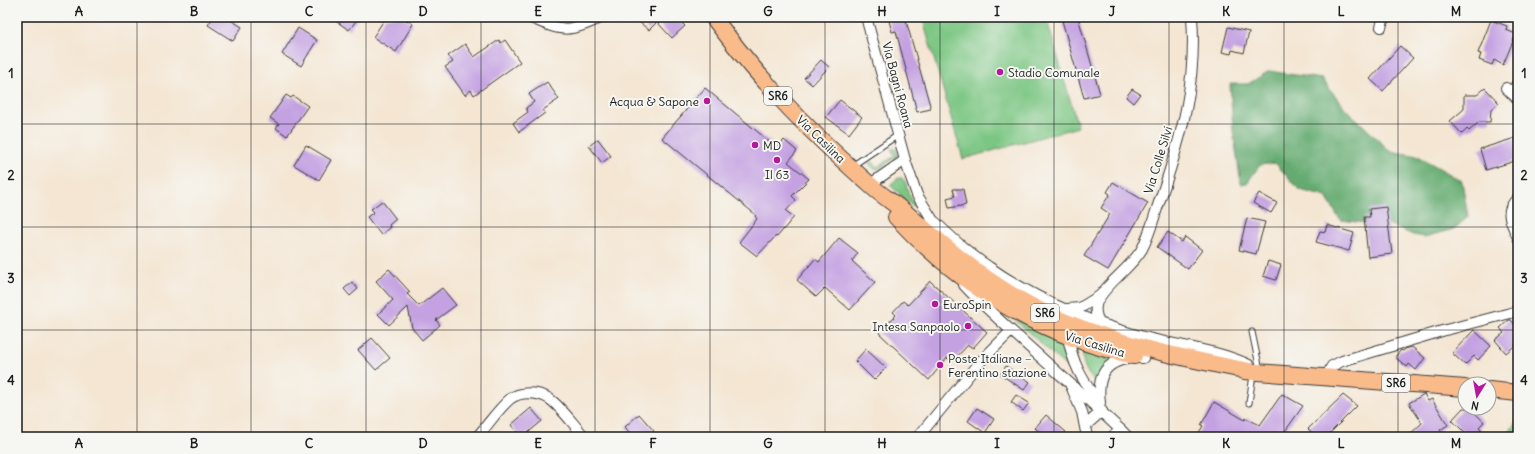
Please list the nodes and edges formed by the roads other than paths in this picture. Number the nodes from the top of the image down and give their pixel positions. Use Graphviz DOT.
graph roads {
  1 [pos="529,17"];
  2 [pos="602,17"];
  3 [pos="713,17"];
  4 [pos="866,17"];
  5 [pos="1192,17"];
  6 [pos="1518,83"];
  7 [pos="1512,93"];
  8 [pos="898,135"];
  9 [pos="905,160"];
  10 [pos="850,167"];
  11 [pos="869,185"];
  12 [pos="1518,198"];
  13 [pos="935,222"];
  14 [pos="1518,238"];
  15 [pos="953,253"];
  16 [pos="953,271"];
  17 [pos="1102,294"];
  18 [pos="1011,295"];
  19 [pos="1063,309"];
  20 [pos="1518,311"];
  21 [pos="1099,323"];
  22 [pos="1011,331"];
  23 [pos="1252,332"];
  24 [pos="1068,336"];
  25 [pos="1143,358"];
  26 [pos="1257,372"];
  27 [pos="1326,377"];
  28 [pos="1068,381"];
  29 [pos="1457,387"];
  30 [pos="1497,391"];
  31 [pos="1518,393"];
  32 [pos="1249,403"];
  33 [pos="1101,408"];
  34 [pos="1085,426"];
  35 [pos="1125,434"];
  36 [pos="477,437"];
  37 [pos="585,437"];
  38 [pos="918,437"];
  39 [pos="1087,437"];
  40 [pos="1112,437"];
  1 -- 2 [label="street"];
  3 -- 10 [label="main road, Via Casilina / SR6"];
  4 -- 8 [label="street, Via Bagni Roana"];
  5 -- 17 [label="street, Via Colle Silvi"];
  6 -- 7 [label="street"];
  8 -- 9 [label="street, Via Bagni Roana"];
  8 -- 10 [label="lane"];
  9 -- 11 [label="street"];
  9 -- 13 [label="street, Via Bagni Roana"];
  10 -- 11 [label="main road, Via Casilina / SR6"];
  11 -- 15 [label="main road, Via Casilina / SR6"];
  11 -- 16 [label="main road, Via Casilina / SR6"];
  12 -- 14 [label="street"];
  13 -- 15 [label="street"];
  13 -- 19 [label="street"];
  15 -- 18 [label="main road, Via Casilina / SR6"];
  16 -- 22 [label="street"];
  16 -- 24 [label="main road, Via Casilina / SR6"];
  17 -- 19 [label="street"];
  17 -- 21 [label="street"];
  18 -- 24 [label="street"];
  18 -- 26 [label="main road, Via Casilina / SR6"];
  19 -- 21 [label="street"];
  20 -- 27 [label="street"];
  21 -- 26 [label="street"];
  22 -- 28 [label="street"];
  22 -- 38 [label="street"];
  23 -- 26 [label="lane"];
  24 -- 25 [label="main road, Via Casilina / SR6"];
  24 -- 33 [label="street"];
  25 -- 26 [label="main road, Via Casilina / SR6"];
  25 -- 33 [label="street"];
  26 -- 27 [label="main road, Via Casilina / SR6"];
  26 -- 32 [label="lane"];
  27 -- 29 [label="main road, Via Casilina / SR6"];
  28 -- 33 [label="street"];
  28 -- 34 [label="street"];
  30 -- 31 [label="main road"];
  33 -- 34 [label="street"];
  33 -- 35 [label="street"];
  34 -- 39 [label="street"];
  35 -- 40 [label="street"];
  36 -- 37 [label="street"];
}
